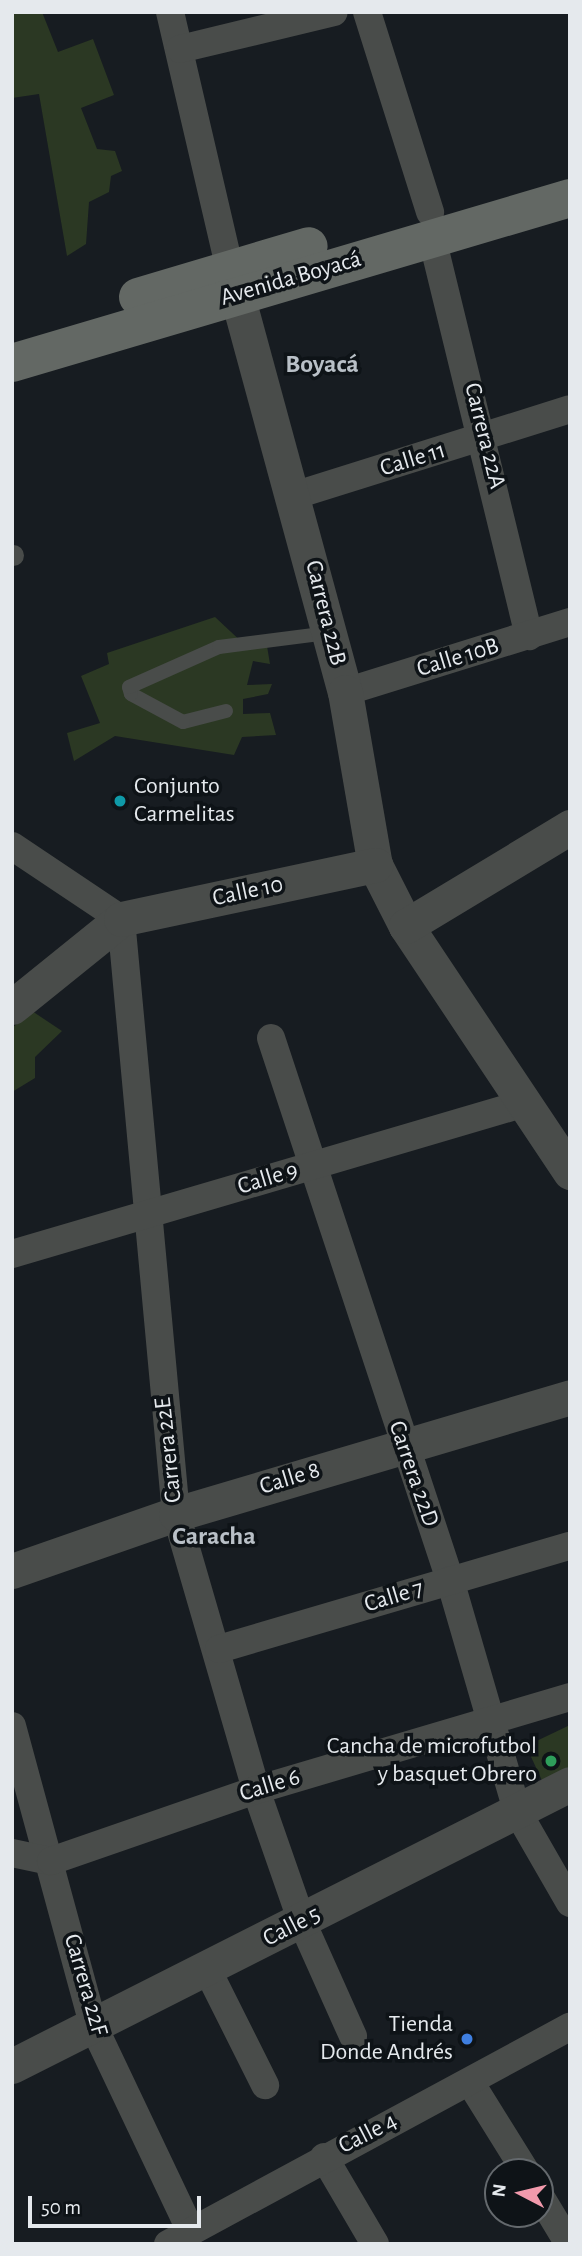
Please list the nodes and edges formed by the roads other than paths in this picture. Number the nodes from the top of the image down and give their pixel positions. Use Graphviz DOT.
graph roads {
  1 [pos="170,12"];
  2 [pos="334,12"];
  3 [pos="367,12"];
  4 [pos="180,49"];
  5 [pos="570,171"];
  6 [pos="570,198"];
  7 [pos="431,225"];
  8 [pos="233,282"];
  9 [pos="12,337"];
  10 [pos="12,363"];
  11 [pos="570,409"];
  12 [pos="485,438"];
  13 [pos="296,495"];
  14 [pos="570,622"];
  15 [pos="329,633"];
  16 [pos="529,636"];
  17 [pos="345,692"];
  18 [pos="226,711"];
  19 [pos="570,827"];
  20 [pos="12,846"];
  21 [pos="375,865"];
  22 [pos="121,919"];
  23 [pos="406,926"];
  24 [pos="12,1007"];
  25 [pos="271,1038"];
  26 [pos="522,1104"];
  27 [pos="312,1166"];
  28 [pos="570,1172"];
  29 [pos="146,1217"];
  30 [pos="12,1254"];
  31 [pos="570,1397"];
  32 [pos="403,1444"];
  33 [pos="176,1514"];
  34 [pos="570,1546"];
  35 [pos="12,1571"];
  36 [pos="450,1580"];
  37 [pos="219,1649"];
  38 [pos="570,1697"];
  39 [pos="490,1721"];
  40 [pos="12,1726"];
  41 [pos="570,1784"];
  42 [pos="256,1790"];
  43 [pos="517,1811"];
  44 [pos="12,1853"];
  45 [pos="51,1861"];
  46 [pos="570,1903"];
  47 [pos="302,1922"];
  48 [pos="207,1969"];
  49 [pos="93,2025"];
  50 [pos="570,2026"];
  51 [pos="353,2036"];
  52 [pos="12,2066"];
  53 [pos="470,2082"];
  54 [pos="265,2085"];
  55 [pos="324,2157"];
  56 [pos="517,2158"];
  57 [pos="554,2219"];
  58 [pos="179,2237"];
  59 [pos="375,2244"];
  60 [pos="569,2244"];
  1 -- 4 [label="street, Carrera 22B"];
  2 -- 4 [label="street"];
  3 -- 7 [label="street, Carrera 22A"];
  4 -- 8 [label="street, Carrera 22B"];
  5 -- 7 [label="main road, Avenida Boyacá"];
  6 -- 7 [label="main road, Avenida Boyacá"];
  7 -- 8 [label="main road, Avenida Boyacá"];
  7 -- 12 [label="street, Carrera 22A"];
  8 -- 9 [label="main road, Avenida Boyacá"];
  8 -- 10 [label="main road, Avenida Boyacá"];
  8 -- 13 [label="street, Carrera 22B"];
  11 -- 12 [label="street, Calle 11"];
  12 -- 13 [label="street, Calle 11"];
  12 -- 16 [label="street, Carrera 22A"];
  13 -- 15 [label="street, Carrera 22B"];
  14 -- 16 [label="street, Calle 10B"];
  15 -- 17 [label="street, Carrera 22B"];
  15 -- 18 [label="lane"];
  16 -- 17 [label="street, Calle 10B"];
  17 -- 21 [label="street, Carrera 22B"];
  19 -- 23 [label="street"];
  20 -- 22 [label="street"];
  21 -- 22 [label="street, Calle 10"];
  21 -- 23 [label="street, Carrera 22B"];
  22 -- 24 [label="street, Calle 10"];
  22 -- 29 [label="street, Carrera 22E"];
  23 -- 26 [label="street, Carrera 22B"];
  25 -- 27 [label="street, Carrera 22D"];
  26 -- 27 [label="street, Calle 9"];
  26 -- 28 [label="street, Carrera 22B"];
  27 -- 29 [label="street, Calle 9"];
  27 -- 32 [label="street, Carrera 22D"];
  29 -- 30 [label="street, Calle 9"];
  29 -- 33 [label="street, Carrera 22E"];
  31 -- 32 [label="street, Calle 8"];
  32 -- 33 [label="street, Calle 8"];
  32 -- 36 [label="street, Carrera 22D"];
  33 -- 35 [label="street, Calle 8"];
  33 -- 37 [label="street, Carrera 22E"];
  34 -- 36 [label="street, Calle 7"];
  36 -- 37 [label="street, Calle 7"];
  36 -- 39 [label="street, Carrera 22D"];
  37 -- 42 [label="street, Carrera 22E"];
  38 -- 39 [label="street, Calle 6"];
  39 -- 42 [label="street, Calle 6"];
  39 -- 43 [label="street, Carrera 22D"];
  40 -- 45 [label="street, Carrera 22F"];
  41 -- 43 [label="street, Calle 5"];
  42 -- 45 [label="street, Calle 6"];
  42 -- 47 [label="street, Carrera 22E"];
  43 -- 46 [label="street, Carrera 22D"];
  43 -- 47 [label="street, Calle 5"];
  44 -- 45 [label="street"];
  45 -- 49 [label="street, Carrera 22F"];
  47 -- 48 [label="street, Calle 5"];
  47 -- 51 [label="street, Carrera 22E"];
  48 -- 49 [label="street, Calle 5"];
  48 -- 54 [label="street"];
  49 -- 52 [label="street, Calle 5"];
  49 -- 58 [label="street, Carrera 22F"];
  50 -- 53 [label="street, Calle 4"];
  53 -- 55 [label="street, Calle 4"];
  53 -- 56 [label="street"];
  55 -- 58 [label="street, Calle 4"];
  55 -- 59 [label="street"];
  57 -- 60 [label="street"];
}
